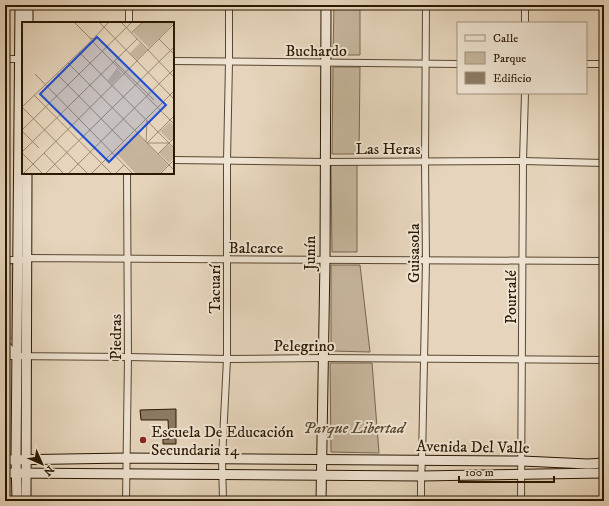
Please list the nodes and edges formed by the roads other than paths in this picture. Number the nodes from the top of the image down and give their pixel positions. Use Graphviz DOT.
graph roads {
  1 [pos="20,5"];
  2 [pos="28,5"];
  3 [pos="129,5"];
  4 [pos="229,5"];
  5 [pos="326,5"];
  6 [pos="426,5"];
  7 [pos="525,5"];
  8 [pos="28,22"];
  9 [pos="129,22"];
  10 [pos="525,22"];
  11 [pos="5,59"];
  12 [pos="21,59"];
  13 [pos="174,61"];
  14 [pos="229,62"];
  15 [pos="326,63"];
  16 [pos="426,64"];
  17 [pos="457,64"];
  18 [pos="587,64"];
  19 [pos="604,64"];
  20 [pos="525,94"];
  21 [pos="21,158"];
  22 [pos="174,160"];
  23 [pos="227,160"];
  24 [pos="425,161"];
  25 [pos="523,161"];
  26 [pos="325,162"];
  27 [pos="604,163"];
  28 [pos="27,174"];
  29 [pos="127,174"];
  30 [pos="23,259"];
  31 [pos="128,259"];
  32 [pos="5,260"];
  33 [pos="227,260"];
  34 [pos="325,260"];
  35 [pos="426,261"];
  36 [pos="523,261"];
  37 [pos="604,261"];
  38 [pos="5,343"];
  39 [pos="5,356"];
  40 [pos="22,357"];
  41 [pos="128,357"];
  42 [pos="323,358"];
  43 [pos="227,359"];
  44 [pos="424,359"];
  45 [pos="522,359"];
  46 [pos="604,360"];
  47 [pos="127,458"];
  48 [pos="222,459"];
  49 [pos="5,460"];
  50 [pos="21,460"];
  51 [pos="321,460"];
  52 [pos="422,460"];
  53 [pos="522,461"];
  54 [pos="604,463"];
  55 [pos="5,473"];
  56 [pos="604,473"];
  57 [pos="21,474"];
  58 [pos="126,474"];
  59 [pos="223,474"];
  60 [pos="521,474"];
  61 [pos="321,475"];
  62 [pos="421,476"];
  63 [pos="17,501"];
  64 [pos="26,501"];
  65 [pos="126,501"];
  66 [pos="222,501"];
  67 [pos="321,501"];
  68 [pos="421,501"];
  69 [pos="521,501"];
  1 -- 12 [label="main road"];
  2 -- 8 [label="main road"];
  3 -- 9 [label="street"];
  4 -- 14 [label="street, Tacuarí"];
  5 -- 15 [label="main road, Junín"];
  6 -- 16 [label="street, Guisasola"];
  7 -- 10 [label="street"];
  11 -- 12 [label="street"];
  12 -- 21 [label="main road"];
  13 -- 14 [label="street, Buchardo"];
  14 -- 15 [label="street, Buchardo"];
  14 -- 23 [label="street, Tacuarí"];
  15 -- 16 [label="street, Buchardo"];
  15 -- 26 [label="main road, Junín"];
  16 -- 17 [label="street, Buchardo"];
  16 -- 24 [label="street, Guisasola"];
  18 -- 19 [label="street"];
  20 -- 25 [label="street, Pourtalé"];
  21 -- 30 [label="main road"];
  22 -- 23 [label="street, Las Heras"];
  23 -- 26 [label="street, Las Heras"];
  23 -- 33 [label="street, Tacuarí"];
  24 -- 25 [label="street, Las Heras"];
  24 -- 26 [label="street, Las Heras"];
  24 -- 35 [label="street, Guisasola"];
  25 -- 27 [label="street, Las Heras"];
  25 -- 36 [label="street, Pourtalé"];
  26 -- 34 [label="main road, Junín"];
  28 -- 30 [label="main road"];
  29 -- 31 [label="street, Piedras"];
  30 -- 31 [label="street, Balcarce"];
  30 -- 32 [label="street, Balcarce"];
  30 -- 40 [label="main road"];
  31 -- 33 [label="street, Balcarce"];
  31 -- 41 [label="street, Piedras"];
  33 -- 34 [label="street, Balcarce"];
  33 -- 43 [label="street, Tacuarí"];
  34 -- 35 [label="street, Balcarce"];
  34 -- 42 [label="main road, Junín"];
  35 -- 36 [label="street, Balcarce"];
  35 -- 44 [label="street, Guisasola"];
  36 -- 37 [label="street, Balcarce"];
  36 -- 45 [label="street, Pourtalé"];
  38 -- 40 [label="street"];
  39 -- 40 [label="street, Pelegrino"];
  40 -- 41 [label="street, Pelegrino"];
  40 -- 50 [label="main road"];
  41 -- 43 [label="street, Pelegrino"];
  41 -- 47 [label="street, Piedras"];
  42 -- 43 [label="street, Pelegrino"];
  42 -- 44 [label="street, Pelegrino"];
  42 -- 51 [label="main road, Junín"];
  43 -- 48 [label="street, Tacuarí"];
  44 -- 45 [label="street, Pelegrino"];
  44 -- 52 [label="street, Guisasola"];
  45 -- 46 [label="street, Pelegrino"];
  45 -- 53 [label="street, Pourtalé"];
  47 -- 48 [label="main road, Avenida Del Valle"];
  47 -- 50 [label="main road, Avenida Del Valle"];
  47 -- 58 [label="street, Piedras"];
  48 -- 51 [label="main road, Avenida Del Valle"];
  48 -- 59 [label="street, Tacuarí"];
  49 -- 50 [label="main road, Avenida Del Valle"];
  50 -- 57 [label="main road"];
  51 -- 52 [label="main road, Avenida Del Valle"];
  51 -- 61 [label="main road, Junín"];
  52 -- 53 [label="main road, Avenida Del Valle"];
  52 -- 62 [label="street, Guisasola"];
  53 -- 54 [label="main road, Avenida Del Valle"];
  53 -- 60 [label="street, Pourtalé"];
  55 -- 57 [label="main road, Avenida Del Valle"];
  56 -- 60 [label="main road, Avenida Del Valle"];
  57 -- 58 [label="main road, Avenida Del Valle"];
  57 -- 63 [label="main road"];
  57 -- 64 [label="main road"];
  58 -- 59 [label="main road, Avenida Del Valle"];
  58 -- 65 [label="street, Piedras"];
  59 -- 61 [label="main road, Avenida Del Valle"];
  59 -- 66 [label="street, Tacuarí"];
  60 -- 62 [label="main road, Avenida Del Valle"];
  60 -- 69 [label="street, Pourtalé"];
  61 -- 62 [label="main road, Avenida Del Valle"];
  61 -- 67 [label="main road, Junín"];
  62 -- 68 [label="street, Guisasola"];
}
